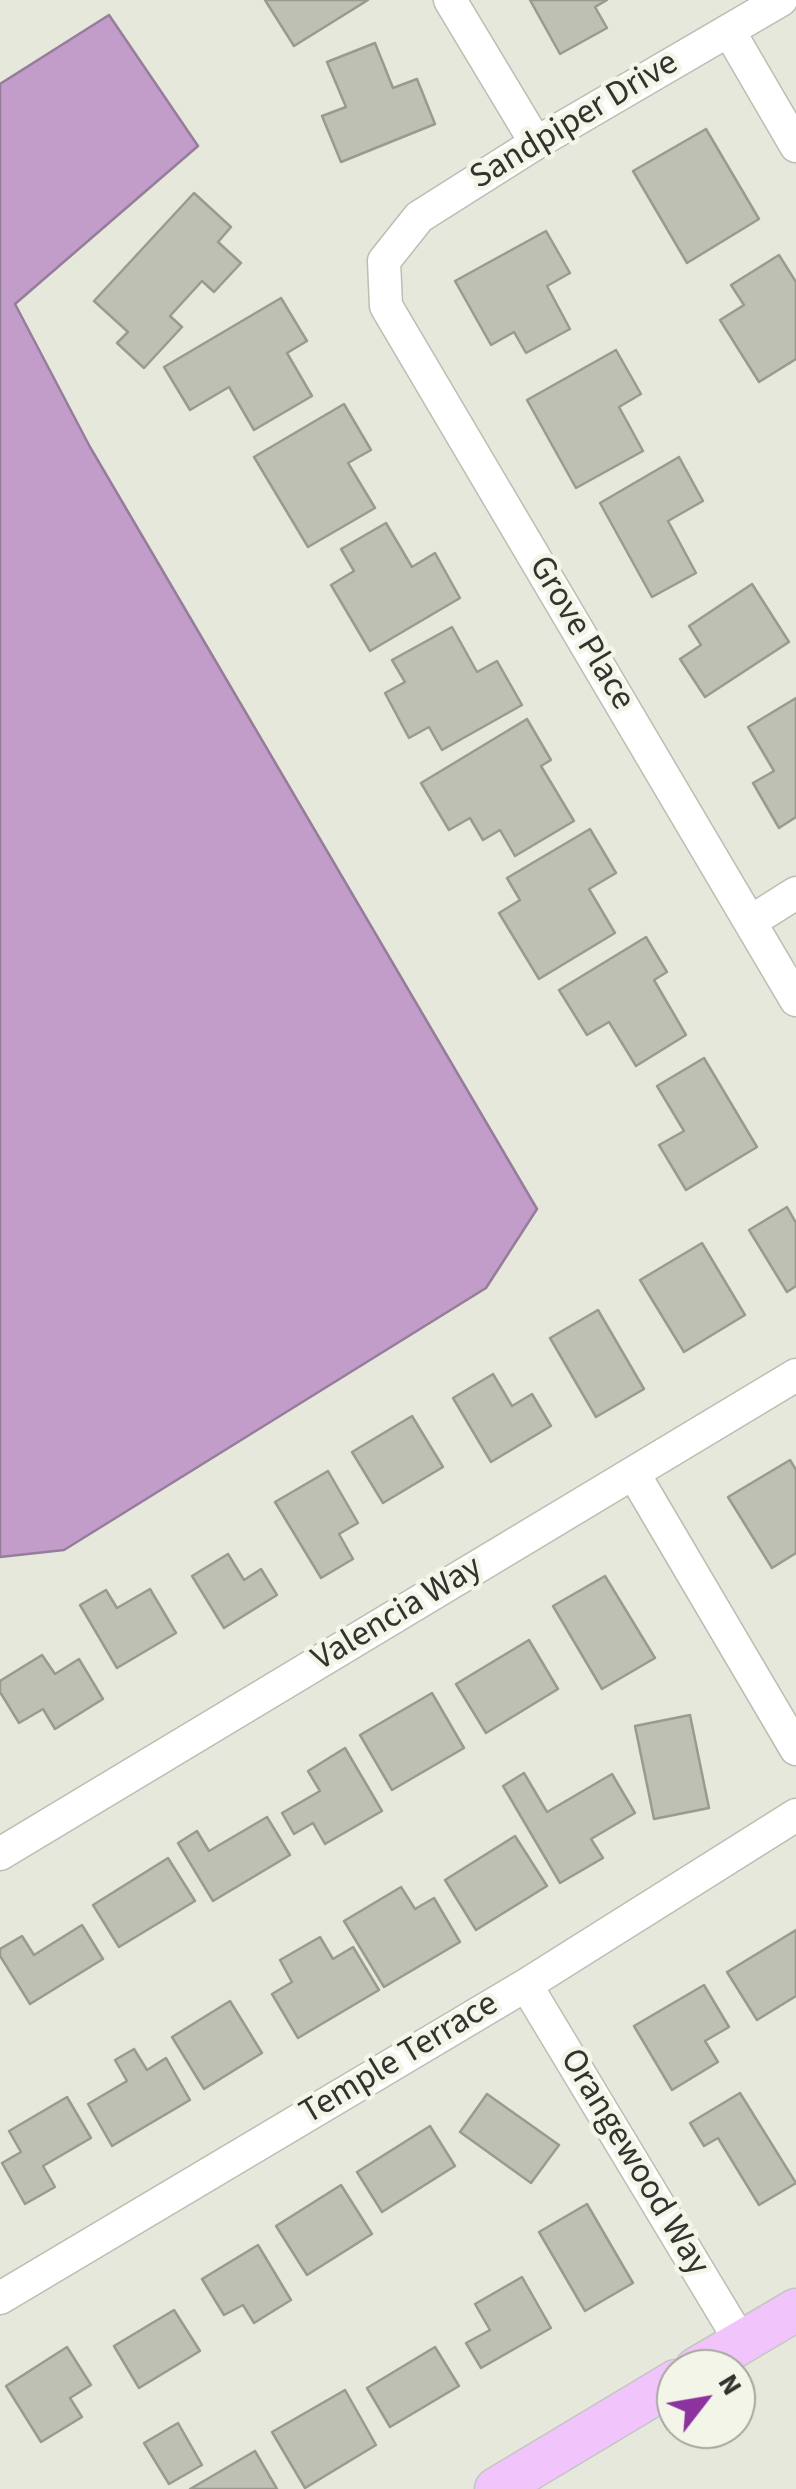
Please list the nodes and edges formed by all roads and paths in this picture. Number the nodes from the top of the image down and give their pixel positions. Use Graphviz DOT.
graph roads {
  1 [pos="450,0"];
  2 [pos="781,0"];
  3 [pos="729,31"];
  4 [pos="536,143"];
  5 [pos="796,146"];
  6 [pos="384,261"];
  7 [pos="796,893"];
  8 [pos="750,922"];
  9 [pos="796,1000"];
  10 [pos="796,1375"];
  11 [pos="634,1474"];
  12 [pos="796,1750"];
  13 [pos="796,1815"];
  14 [pos="0,1854"];
  15 [pos="526,1985"];
  16 [pos="0,2298"];
  17 [pos="796,2310"];
  18 [pos="741,2342"];
  19 [pos="729,2349"];
  20 [pos="656,2393"];
  21 [pos="496,2489"];
  1 -- 4 [label="street"];
  2 -- 3 [label="street, Sandpiper Drive"];
  3 -- 4 [label="street, Sandpiper Drive"];
  3 -- 5 [label="street"];
  4 -- 6 [label="street, Sandpiper Drive"];
  6 -- 8 [label="street, Grove Place"];
  7 -- 8 [label="street"];
  8 -- 9 [label="street, Grove Place"];
  10 -- 11 [label="street, Valencia Way"];
  11 -- 12 [label="street"];
  11 -- 14 [label="street, Valencia Way"];
  13 -- 15 [label="street, Temple Terrace"];
  15 -- 16 [label="street, Temple Terrace"];
  15 -- 18 [label="street, Orangewood Way"];
  17 -- 18 [label="main road"];
  18 -- 19 [label="main road"];
  20 -- 21 [label="main road"];
}
